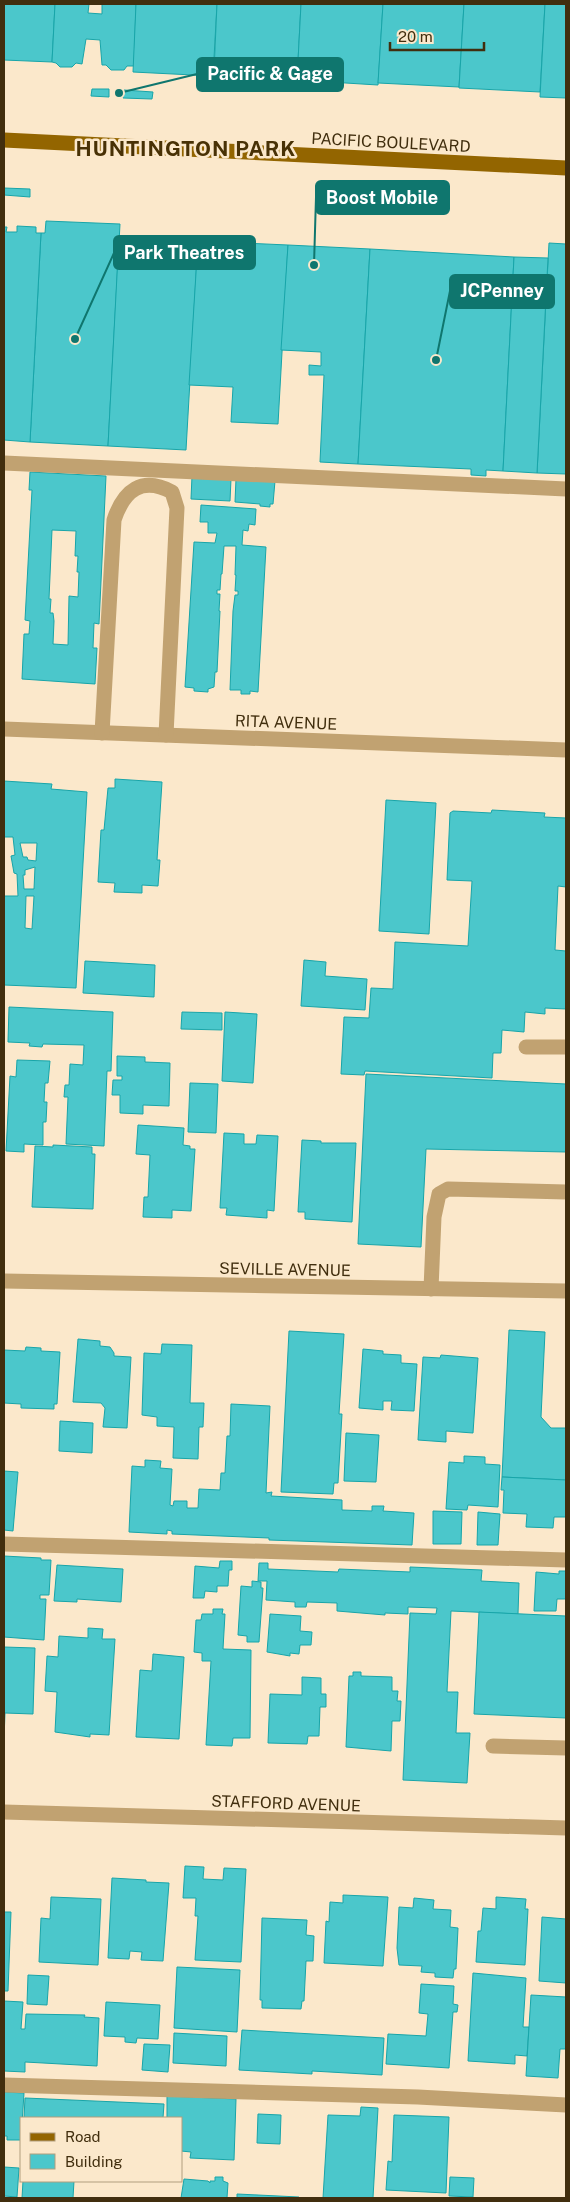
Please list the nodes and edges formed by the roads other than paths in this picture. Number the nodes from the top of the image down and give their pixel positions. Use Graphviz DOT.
graph roads {
  1 [pos="4,140"];
  2 [pos="566,168"];
  3 [pos="4,464"];
  4 [pos="566,489"];
  5 [pos="4,729"];
  6 [pos="102,733"];
  7 [pos="166,735"];
  8 [pos="566,750"];
  9 [pos="526,1047"];
  10 [pos="566,1047"];
  11 [pos="566,1192"];
  12 [pos="4,1281"];
  13 [pos="431,1289"];
  14 [pos="566,1291"];
  15 [pos="4,1544"];
  16 [pos="566,1560"];
  17 [pos="493,1746"];
  18 [pos="566,1748"];
  19 [pos="4,1812"];
  20 [pos="566,1828"];
  21 [pos="4,2085"];
  22 [pos="566,2105"];
  1 -- 2 [label="main road, PACIFIC BOULEVARD"];
  3 -- 4 [label="street"];
  5 -- 6 [label="street, RITA AVENUE"];
  6 -- 7 [label="street, RITA AVENUE"];
  6 -- 7 [label="street"];
  7 -- 8 [label="street, RITA AVENUE"];
  9 -- 10 [label="street"];
  11 -- 13 [label="street"];
  12 -- 13 [label="street, SEVILLE AVENUE"];
  13 -- 14 [label="street, SEVILLE AVENUE"];
  15 -- 16 [label="street"];
  17 -- 18 [label="street"];
  19 -- 20 [label="street, STAFFORD AVENUE"];
  21 -- 22 [label="street"];
}
